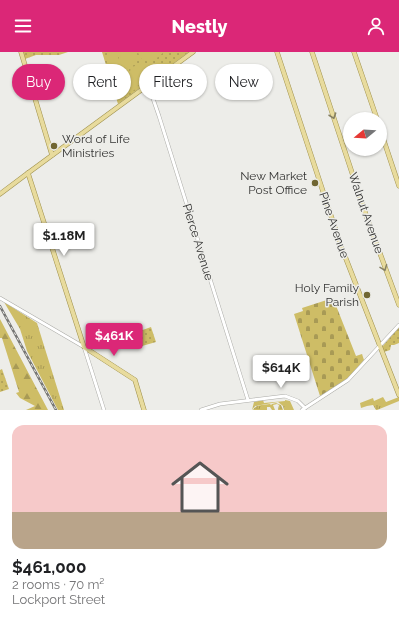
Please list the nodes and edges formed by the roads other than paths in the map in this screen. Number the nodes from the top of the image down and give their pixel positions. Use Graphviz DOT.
graph roads {
  1 [pos="21,52"];
  2 [pos="193,52"];
  3 [pos="277,52"];
  4 [pos="312,52"];
  5 [pos="354,52"];
  6 [pos="176,64"];
  7 [pos="139,91"];
  8 [pos="153,100"];
  9 [pos="375,112"];
  10 [pos="387,151"];
  11 [pos="52,155"];
  12 [pos="28,173"];
  13 [pos="399,186"];
  14 [pos="0,194"];
  15 [pos="0,298"];
  16 [pos="399,305"];
  17 [pos="399,325"];
  18 [pos="380,346"];
  19 [pos="84,347"];
  20 [pos="399,395"];
  21 [pos="248,400"];
  22 [pos="303,409"];
  23 [pos="104,410"];
  24 [pos="144,410"];
  25 [pos="201,410"];
  1 -- 11 [label="main road"];
  2 -- 6 [label="main road"];
  3 -- 18 [label="main road, Pine Avenue"];
  4 -- 16 [label="main road, Walnut Avenue, one-way"];
  5 -- 9 [label="main road"];
  7 -- 11 [label="main road"];
  8 -- 21 [label="street, Pierce Avenue"];
  10 -- 13 [label="main road"];
  11 -- 12 [label="main road"];
  12 -- 14 [label="main road"];
  12 -- 19 [label="main road"];
  15 -- 19 [label="street"];
  17 -- 18 [label="street"];
  18 -- 20 [label="main road, Pine Avenue"];
  18 -- 22 [label="street"];
  19 -- 23 [label="street"];
  19 -- 24 [label="main road"];
  21 -- 22 [label="street"];
  21 -- 25 [label="street"];
}
